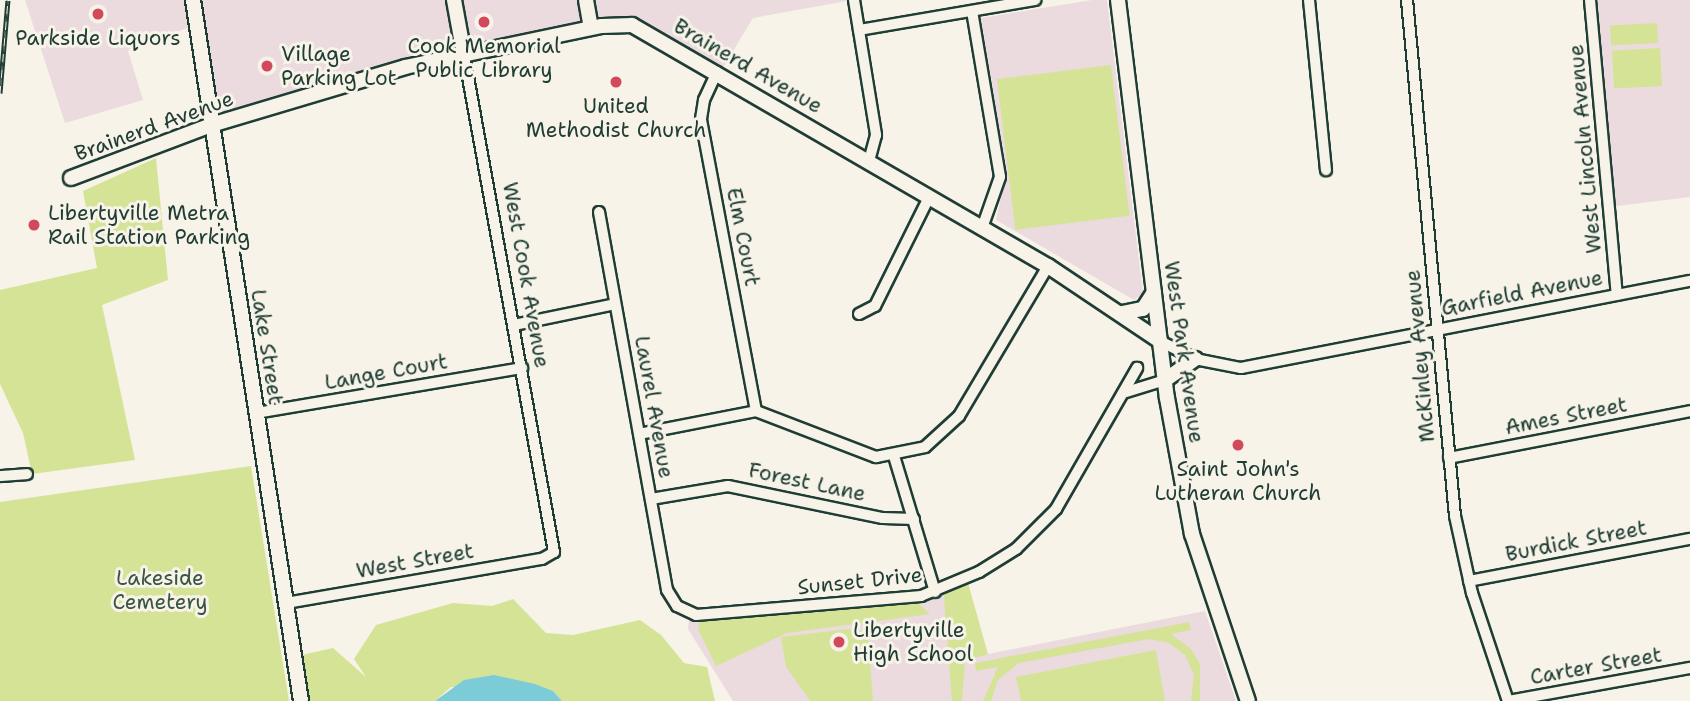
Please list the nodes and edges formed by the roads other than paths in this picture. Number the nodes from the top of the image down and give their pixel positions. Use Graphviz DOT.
graph roads {
  1 [pos="193,0"];
  2 [pos="454,0"];
  3 [pos="586,0"];
  4 [pos="854,0"];
  5 [pos="1035,0"];
  6 [pos="1118,0"];
  7 [pos="1309,0"];
  8 [pos="1407,0"];
  9 [pos="1590,0"];
  10 [pos="972,10"];
  11 [pos="591,28"];
  12 [pos="859,30"];
  13 [pos="464,55"];
  14 [pos="717,72"];
  15 [pos="211,125"];
  16 [pos="869,161"];
  17 [pos="1326,170"];
  18 [pos="71,178"];
  19 [pos="929,197"];
  20 [pos="599,212"];
  21 [pos="982,228"];
  22 [pos="1048,266"];
  23 [pos="1690,281"];
  24 [pos="1154,290"];
  25 [pos="1617,295"];
  26 [pos="615,304"];
  27 [pos="1122,313"];
  28 [pos="859,314"];
  29 [pos="514,325"];
  30 [pos="1438,329"];
  31 [pos="1160,341"];
  32 [pos="1195,359"];
  33 [pos="522,368"];
  34 [pos="1137,368"];
  35 [pos="1165,380"];
  36 [pos="1147,388"];
  37 [pos="1123,393"];
  38 [pos="1167,398"];
  39 [pos="756,411"];
  40 [pos="1690,411"];
  41 [pos="256,413"];
  42 [pos="639,433"];
  43 [pos="894,456"];
  44 [pos="1449,458"];
  45 [pos="27,474"];
  46 [pos="0,476"];
  47 [pos="651,499"];
  48 [pos="914,519"];
  49 [pos="1690,539"];
  50 [pos="550,556"];
  51 [pos="1469,582"];
  52 [pos="935,592"];
  53 [pos="286,603"];
  54 [pos="677,606"];
  55 [pos="1690,668"];
  56 [pos="301,701"];
  57 [pos="1248,701"];
  58 [pos="1508,701"];
  1 -- 15 [label="street, Lake Street"];
  2 -- 13 [label="street, West Cook Avenue"];
  3 -- 11 [label="street"];
  4 -- 12 [label="street"];
  5 -- 10 [label="street"];
  6 -- 24 [label="street, West Park Avenue"];
  7 -- 17 [label="street"];
  8 -- 30 [label="street, McKinley Avenue"];
  9 -- 25 [label="street, West Lincoln Avenue"];
  10 -- 12 [label="street"];
  10 -- 21 [label="street"];
  11 -- 13 [label="street, Brainerd Avenue"];
  11 -- 14 [label="street, Brainerd Avenue"];
  12 -- 16 [label="street"];
  13 -- 15 [label="street, Brainerd Avenue"];
  13 -- 29 [label="street, West Cook Avenue"];
  14 -- 16 [label="street, Brainerd Avenue"];
  14 -- 39 [label="street, Elm Court"];
  15 -- 18 [label="street, Brainerd Avenue"];
  15 -- 41 [label="street, Lake Street"];
  16 -- 19 [label="street, Brainerd Avenue"];
  19 -- 21 [label="street, Brainerd Avenue"];
  19 -- 28 [label="street"];
  20 -- 26 [label="street, Laurel Avenue"];
  21 -- 22 [label="street, Brainerd Avenue"];
  22 -- 27 [label="street, Brainerd Avenue"];
  22 -- 43 [label="street"];
  23 -- 25 [label="street, Garfield Avenue"];
  24 -- 27 [label="street"];
  24 -- 31 [label="street, West Park Avenue"];
  25 -- 30 [label="street, Garfield Avenue"];
  26 -- 29 [label="street"];
  26 -- 42 [label="street, Laurel Avenue"];
  27 -- 31 [label="street, Brainerd Avenue"];
  29 -- 33 [label="street, West Cook Avenue"];
  30 -- 32 [label="street, Garfield Avenue"];
  30 -- 44 [label="street, McKinley Avenue"];
  31 -- 32 [label="street, Garfield Avenue"];
  31 -- 35 [label="street, West Park Avenue"];
  32 -- 35 [label="street"];
  33 -- 41 [label="street, Lange Court"];
  33 -- 50 [label="street, West Cook Avenue"];
  34 -- 37 [label="street, Sunset Drive"];
  35 -- 36 [label="street"];
  35 -- 38 [label="street, West Park Avenue"];
  36 -- 37 [label="street"];
  36 -- 38 [label="street"];
  37 -- 52 [label="street, Sunset Drive"];
  38 -- 57 [label="street, West Park Avenue"];
  39 -- 42 [label="street"];
  39 -- 43 [label="street"];
  40 -- 44 [label="street, Ames Street"];
  41 -- 53 [label="street, Lake Street"];
  42 -- 47 [label="street, Laurel Avenue"];
  43 -- 48 [label="street"];
  44 -- 51 [label="street, McKinley Avenue"];
  45 -- 46 [label="street"];
  47 -- 48 [label="street, Forest Lane"];
  47 -- 54 [label="street, Laurel Avenue"];
  48 -- 52 [label="street"];
  49 -- 51 [label="street, Burdick Street"];
  50 -- 53 [label="street, West Street"];
  51 -- 58 [label="street, McKinley Avenue"];
  52 -- 54 [label="street, Sunset Drive"];
  53 -- 56 [label="street, Lake Street"];
  55 -- 58 [label="street, Carter Street"];
}
